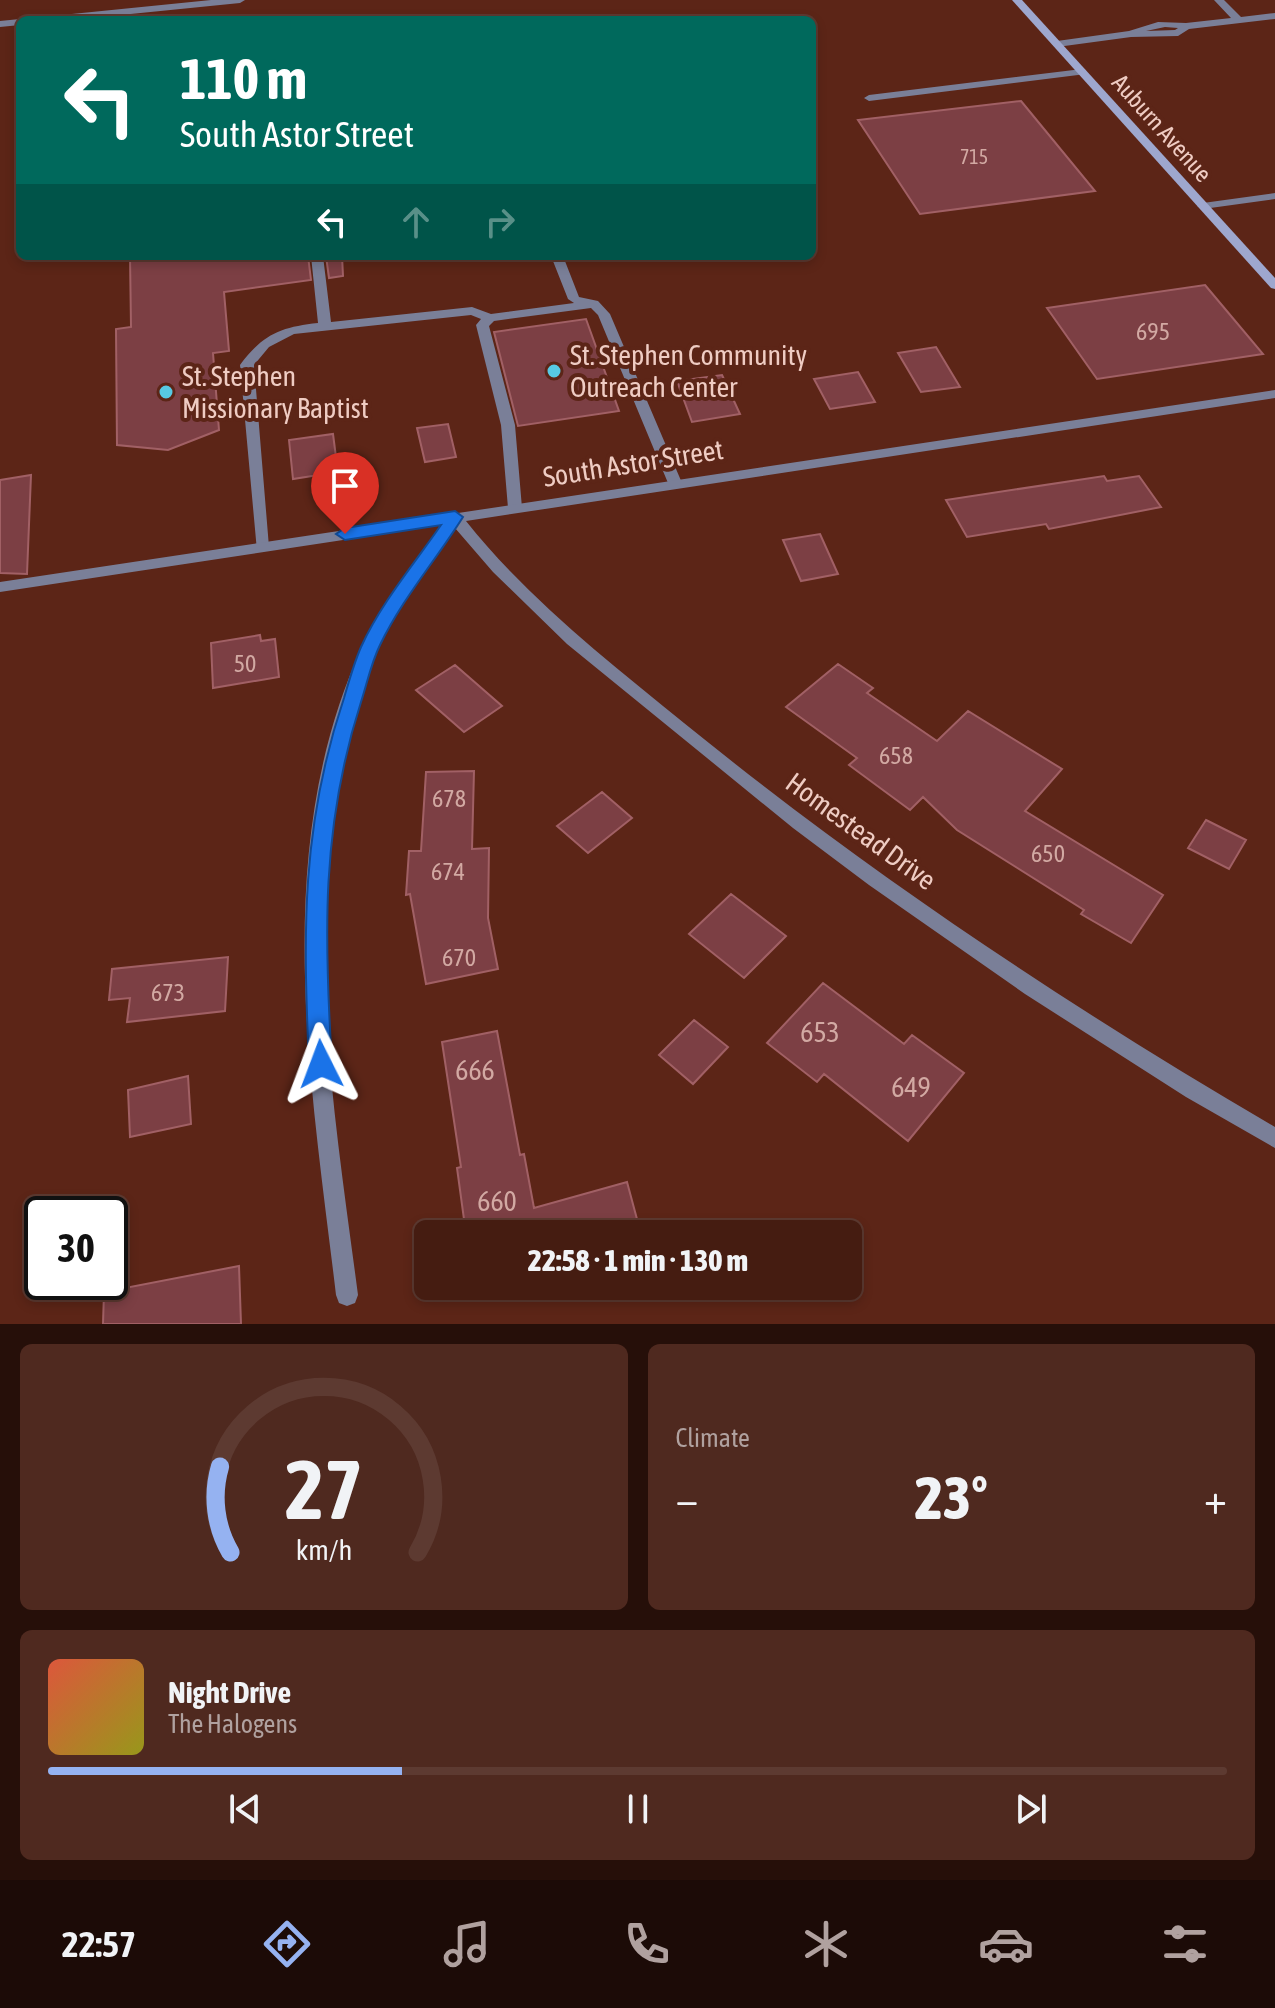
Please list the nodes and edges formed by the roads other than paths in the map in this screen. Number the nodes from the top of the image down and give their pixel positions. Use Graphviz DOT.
graph roads {
  1 [pos="240,0"];
  2 [pos="1017,0"];
  3 [pos="1219,0"];
  4 [pos="82,16"];
  5 [pos="1275,16"];
  6 [pos="1239,20"];
  7 [pos="1057,44"];
  8 [pos="1082,72"];
  9 [pos="869,98"];
  10 [pos="1275,196"];
  11 [pos="1203,206"];
  12 [pos="317,260"];
  13 [pos="559,260"];
  14 [pos="1275,285"];
  15 [pos="594,304"];
  16 [pos="490,318"];
  17 [pos="325,327"];
  18 [pos="1275,394"];
  19 [pos="675,483"];
  20 [pos="515,508"];
  21 [pos="455,517"];
  22 [pos="262,547"];
  23 [pos="0,587"];
  24 [pos="1275,1138"];
  25 [pos="347,1295"];
  1 -- 4 [label="street"];
  2 -- 7 [label="main road, Auburn Avenue"];
  3 -- 6 [label="street"];
  5 -- 6 [label="street"];
  6 -- 7 [label="street"];
  7 -- 8 [label="main road, Auburn Avenue"];
  8 -- 9 [label="street"];
  8 -- 11 [label="main road, Auburn Avenue"];
  10 -- 11 [label="street"];
  11 -- 14 [label="main road, Auburn Avenue"];
  12 -- 17 [label="street"];
  13 -- 15 [label="street"];
  15 -- 16 [label="street"];
  15 -- 19 [label="street"];
  16 -- 17 [label="street"];
  16 -- 20 [label="street"];
  17 -- 22 [label="street"];
  18 -- 19 [label="street, South Astor Street"];
  19 -- 20 [label="street, South Astor Street"];
  20 -- 21 [label="street, South Astor Street"];
  21 -- 22 [label="street, South Astor Street"];
  21 -- 24 [label="street, Homestead Drive"];
  21 -- 25 [label="street"];
  22 -- 23 [label="street, South Astor Street"];
}
